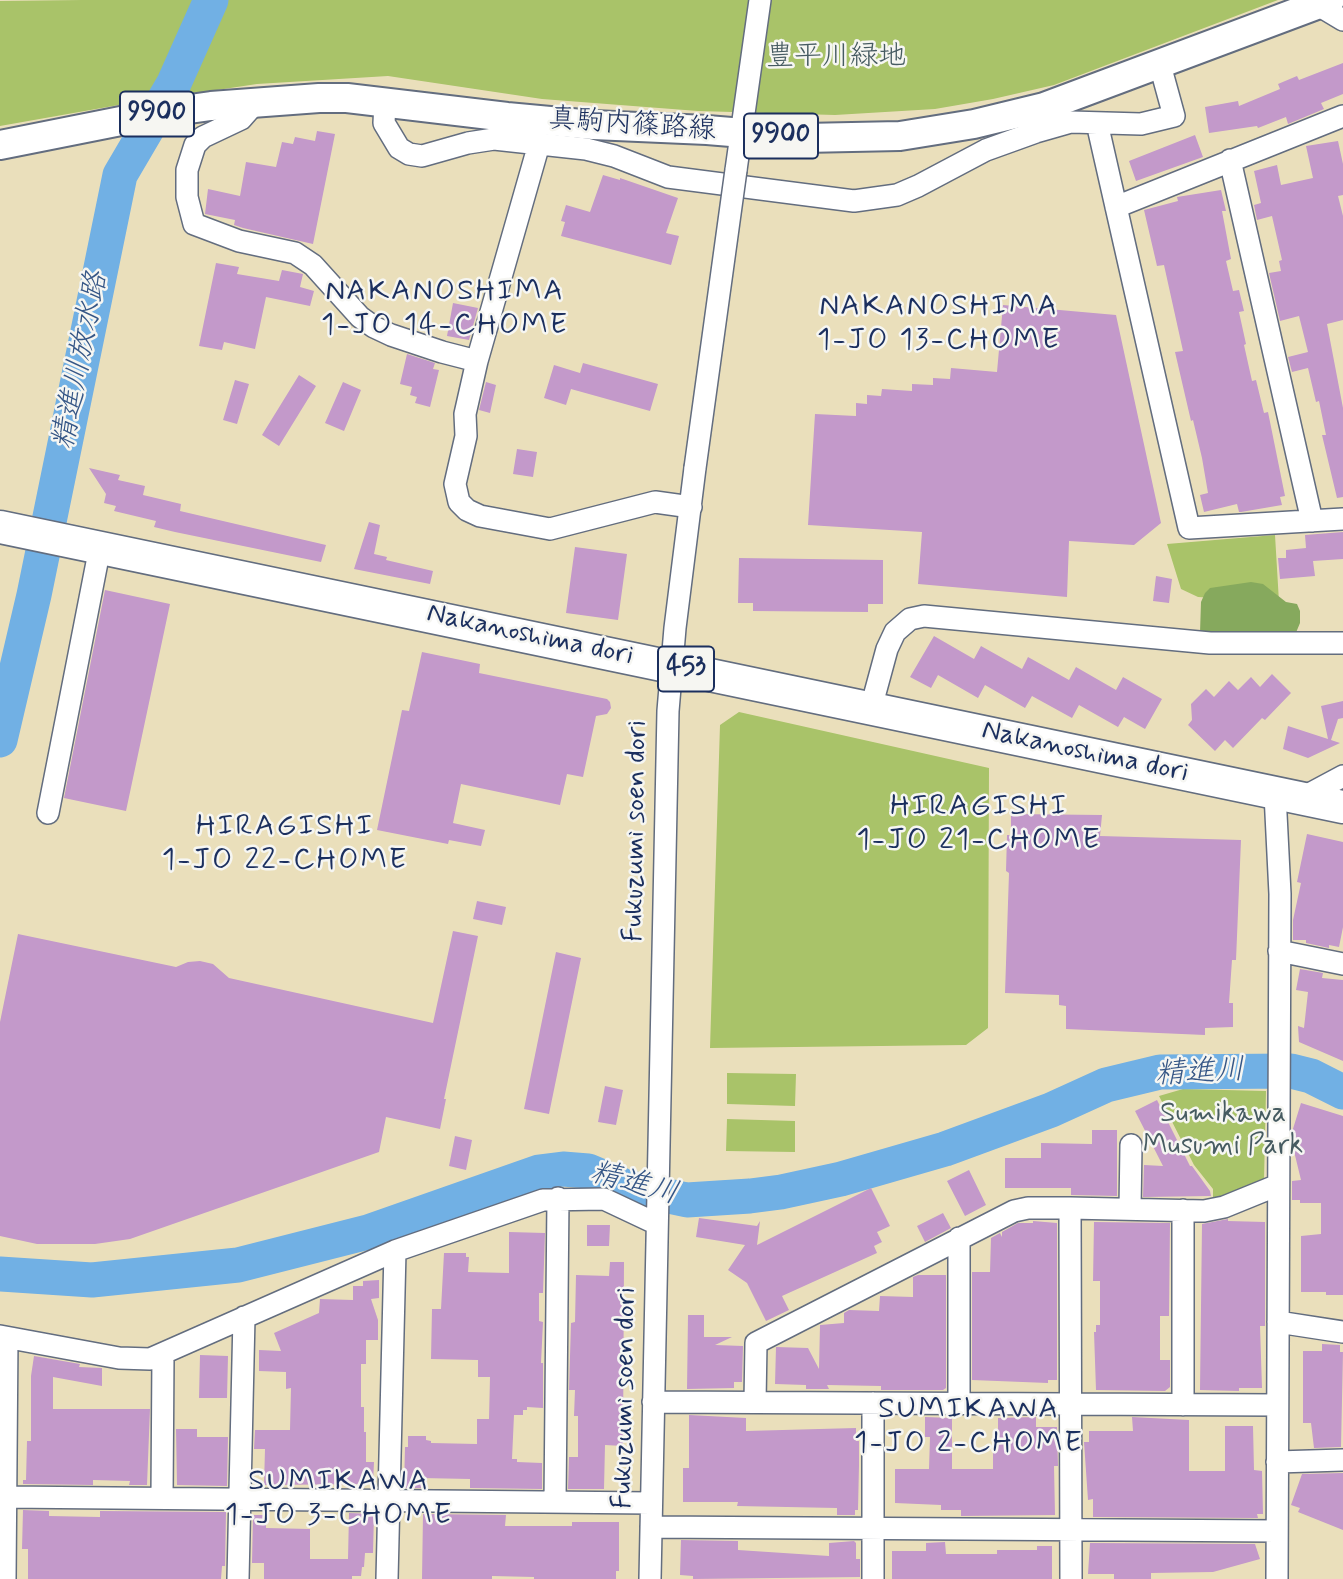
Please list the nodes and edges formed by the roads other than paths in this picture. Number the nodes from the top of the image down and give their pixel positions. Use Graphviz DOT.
graph roads {
  1 [pos="760,0"];
  2 [pos="1324,2"];
  3 [pos="1343,20"];
  4 [pos="1160,65"];
  5 [pos="256,102"];
  6 [pos="385,102"];
  7 [pos="1343,116"];
  8 [pos="1097,123"];
  9 [pos="741,133"];
  10 [pos="539,144"];
  11 [pos="0,145"];
  12 [pos="1230,160"];
  13 [pos="1116,207"];
  14 [pos="477,361"];
  15 [pos="691,507"];
  16 [pos="1343,519"];
  17 [pos="1312,521"];
  18 [pos="9,529"];
  19 [pos="86,545"];
  20 [pos="1343,643"];
  21 [pos="671,666"];
  22 [pos="871,708"];
  23 [pos="1343,776"];
  24 [pos="1288,796"];
  25 [pos="1343,807"];
  26 [pos="48,813"];
  27 [pos="1279,951"];
  28 [pos="1343,964"];
  29 [pos="1131,1145"];
  30 [pos="1278,1185"];
  31 [pos="558,1198"];
  32 [pos="658,1204"];
  33 [pos="1070,1208"];
  34 [pos="1130,1209"];
  35 [pos="1183,1210"];
  36 [pos="959,1238"];
  37 [pos="395,1251"];
  38 [pos="244,1317"];
  39 [pos="1278,1322"];
  40 [pos="1343,1332"];
  41 [pos="4,1337"];
  42 [pos="163,1354"];
  43 [pos="653,1402"];
  44 [pos="755,1402"];
  45 [pos="873,1403"];
  46 [pos="959,1404"];
  47 [pos="1071,1404"];
  48 [pos="1183,1405"];
  49 [pos="1278,1405"];
  50 [pos="3,1413"];
  51 [pos="1343,1460"];
  52 [pos="1277,1462"];
  53 [pos="5,1497"];
  54 [pos="162,1498"];
  55 [pos="239,1499"];
  56 [pos="389,1499"];
  57 [pos="555,1502"];
  58 [pos="651,1503"];
  59 [pos="651,1527"];
  60 [pos="873,1528"];
  61 [pos="1071,1529"];
  62 [pos="1277,1531"];
  63 [pos="5,1579"];
  64 [pos="238,1579"];
  65 [pos="387,1579"];
  66 [pos="650,1579"];
  67 [pos="873,1579"];
  68 [pos="1071,1579"];
  69 [pos="1277,1579"];
  1 -- 9 [label="street, Fukuzumi soen dori"];
  2 -- 3 [label="street"];
  2 -- 4 [label="main road, 真駒内篠路線 / 9900"];
  4 -- 8 [label="street"];
  4 -- 9 [label="main road, 真駒内篠路線 / 9900"];
  5 -- 6 [label="main road, 真駒内篠路線 / 9900"];
  5 -- 11 [label="main road, 真駒内篠路線 / 9900"];
  5 -- 14 [label="street"];
  6 -- 9 [label="main road, 真駒内篠路線 / 9900"];
  6 -- 10 [label="street"];
  7 -- 12 [label="street"];
  8 -- 10 [label="street"];
  8 -- 13 [label="street"];
  9 -- 15 [label="street, Fukuzumi soen dori, bridge"];
  10 -- 14 [label="street"];
  12 -- 13 [label="street"];
  12 -- 17 [label="street"];
  13 -- 17 [label="street"];
  14 -- 15 [label="street"];
  15 -- 21 [label="street, Fukuzumi soen dori"];
  16 -- 17 [label="street"];
  18 -- 19 [label="highway, Nakanoshima dori / 453"];
  19 -- 21 [label="highway, Nakanoshima dori / 453"];
  19 -- 26 [label="street"];
  20 -- 22 [label="street"];
  21 -- 22 [label="highway, Nakanoshima dori / 453"];
  21 -- 32 [label="street, Fukuzumi soen dori"];
  22 -- 24 [label="highway, Nakanoshima dori / 453"];
  23 -- 24 [label="street"];
  24 -- 25 [label="highway, 453"];
  24 -- 27 [label="street"];
  27 -- 28 [label="street"];
  27 -- 30 [label="street"];
  29 -- 34 [label="street"];
  30 -- 35 [label="street"];
  30 -- 39 [label="street"];
  31 -- 32 [label="street"];
  31 -- 37 [label="street"];
  31 -- 57 [label="street"];
  32 -- 43 [label="street, Fukuzumi soen dori"];
  33 -- 34 [label="street"];
  33 -- 36 [label="street"];
  33 -- 47 [label="street"];
  34 -- 35 [label="street"];
  35 -- 48 [label="street"];
  36 -- 44 [label="street"];
  36 -- 46 [label="street"];
  37 -- 38 [label="street"];
  37 -- 56 [label="street"];
  38 -- 42 [label="street"];
  38 -- 55 [label="street"];
  39 -- 40 [label="street"];
  39 -- 49 [label="street"];
  41 -- 42 [label="street"];
  41 -- 50 [label="street"];
  42 -- 54 [label="street"];
  43 -- 44 [label="street"];
  43 -- 58 [label="street, Fukuzumi soen dori"];
  44 -- 45 [label="street"];
  45 -- 46 [label="street"];
  45 -- 60 [label="street"];
  46 -- 47 [label="street"];
  47 -- 48 [label="street"];
  47 -- 61 [label="street"];
  48 -- 49 [label="street"];
  49 -- 52 [label="street"];
  50 -- 53 [label="street"];
  51 -- 52 [label="street"];
  52 -- 62 [label="street"];
  53 -- 54 [label="street"];
  53 -- 63 [label="street"];
  54 -- 55 [label="street"];
  55 -- 56 [label="street"];
  55 -- 64 [label="street"];
  56 -- 57 [label="street"];
  56 -- 65 [label="street"];
  57 -- 58 [label="street"];
  58 -- 59 [label="street, Fukuzumi soen dori"];
  59 -- 60 [label="street"];
  59 -- 66 [label="street, Fukuzumi soen dori"];
  60 -- 61 [label="street"];
  60 -- 67 [label="street"];
  61 -- 62 [label="street"];
  61 -- 68 [label="street"];
  62 -- 69 [label="street"];
}
